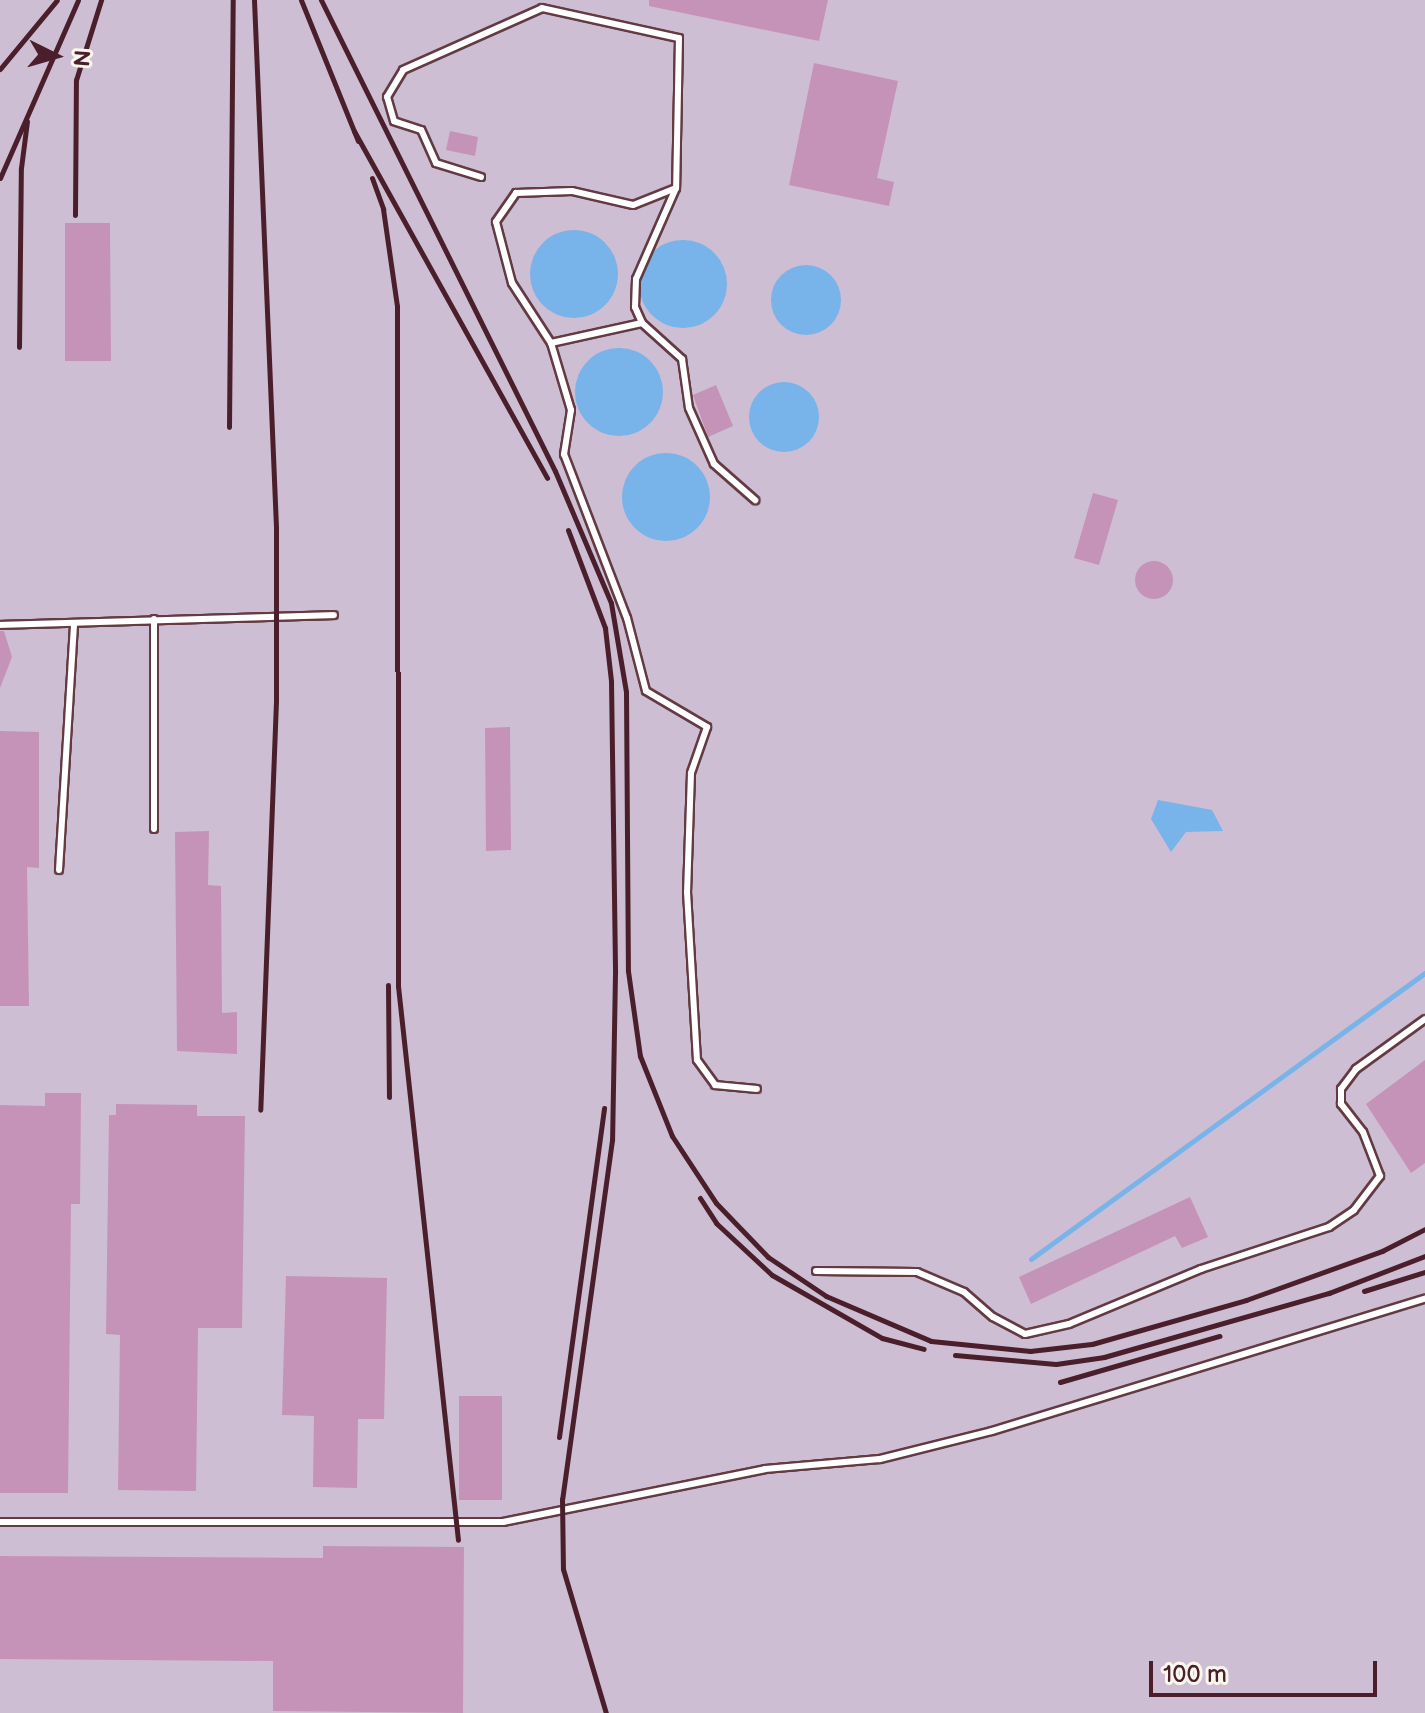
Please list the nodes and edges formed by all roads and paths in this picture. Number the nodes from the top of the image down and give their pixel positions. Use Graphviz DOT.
graph roads {
  1 [pos="481,177"];
  2 [pos="676,188"];
  3 [pos="642,323"];
  4 [pos="551,343"];
  5 [pos="755,500"];
  6 [pos="334,615"];
  7 [pos="154,619"];
  8 [pos="74,624"];
  9 [pos="0,625"];
  10 [pos="154,829"];
  11 [pos="59,870"];
  12 [pos="1425,1019"];
  13 [pos="757,1089"];
  14 [pos="816,1271"];
  15 [pos="1425,1299"];
  16 [pos="0,1522"];
  1 -- 2 [label="lane"];
  2 -- 3 [label="lane"];
  2 -- 4 [label="lane"];
  3 -- 4 [label="lane"];
  3 -- 5 [label="lane"];
  4 -- 13 [label="lane"];
  6 -- 7 [label="lane"];
  7 -- 8 [label="lane"];
  7 -- 10 [label="lane"];
  8 -- 9 [label="lane"];
  8 -- 11 [label="lane"];
  12 -- 14 [label="lane"];
  15 -- 16 [label="lane"];
}
